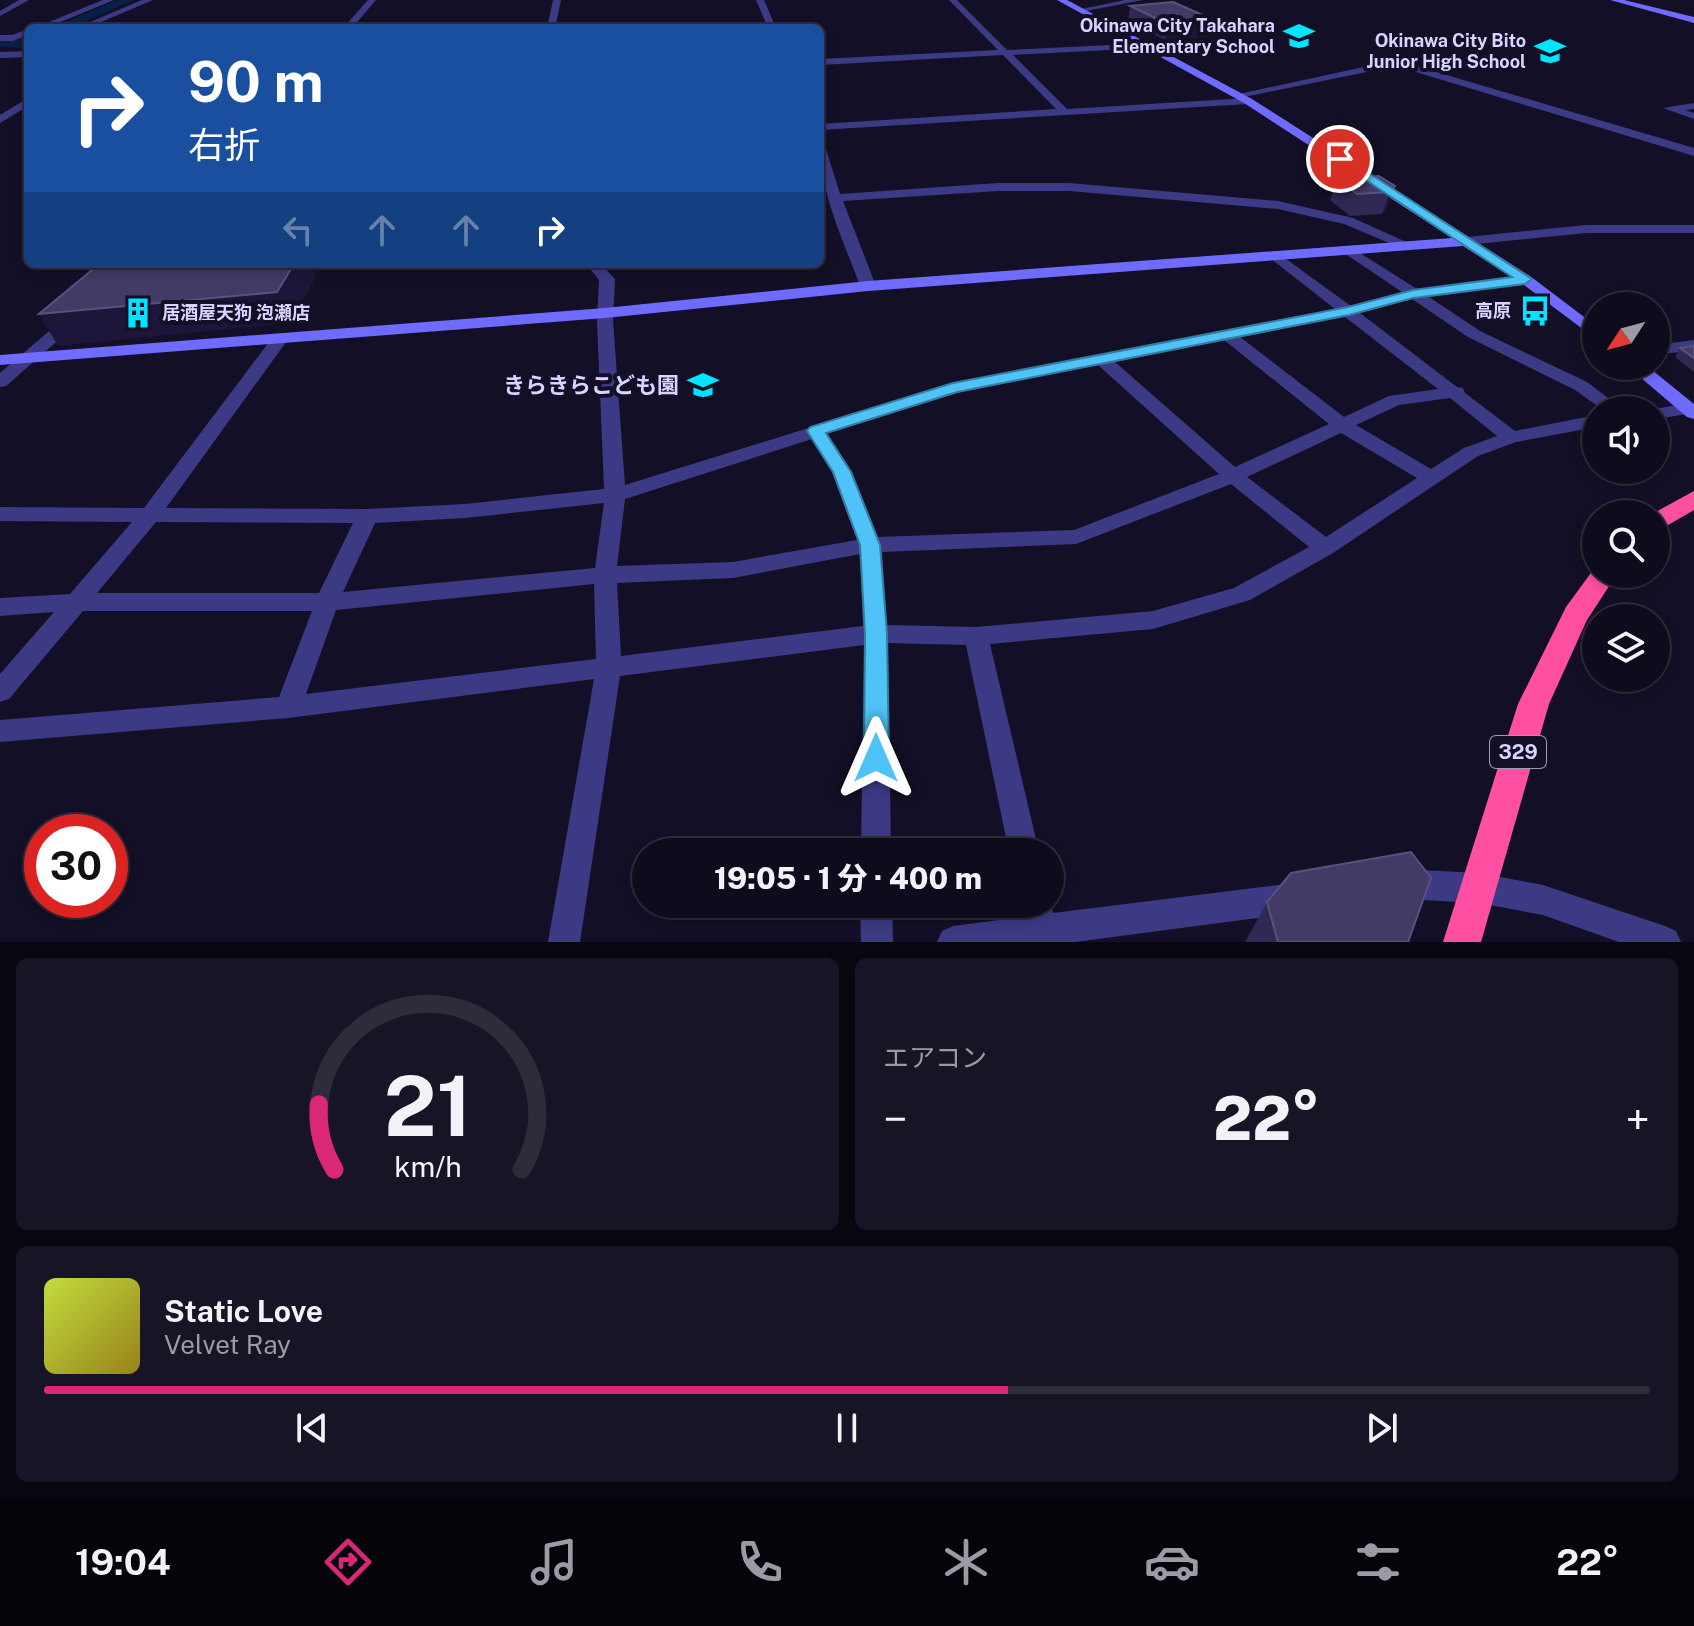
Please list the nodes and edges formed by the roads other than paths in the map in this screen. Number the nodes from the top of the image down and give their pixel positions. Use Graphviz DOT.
graph roads {
  1 [pos="25,0"];
  2 [pos="76,0"];
  3 [pos="149,0"];
  4 [pos="372,0"];
  5 [pos="557,0"];
  6 [pos="760,0"];
  7 [pos="953,0"];
  8 [pos="1061,0"];
  9 [pos="1139,0"];
  10 [pos="1614,0"];
  11 [pos="108,1"];
  12 [pos="1081,10"];
  13 [pos="0,14"];
  14 [pos="1694,20"];
  15 [pos="40,24"];
  16 [pos="47,24"];
  17 [pos="90,24"];
  18 [pos="351,24"];
  19 [pos="552,24"];
  20 [pos="770,24"];
  21 [pos="24,33"];
  22 [pos="0,38"];
  23 [pos="1150,45"];
  24 [pos="24,53"];
  25 [pos="1005,53"];
  26 [pos="0,55"];
  27 [pos="824,62"];
  28 [pos="1244,98"];
  29 [pos="24,102"];
  30 [pos="0,103"];
  31 [pos="24,104"];
  32 [pos="1694,106"];
  33 [pos="1066,114"];
  34 [pos="1694,116"];
  35 [pos="0,120"];
  36 [pos="824,127"];
  37 [pos="1694,143"];
  38 [pos="1677,147"];
  39 [pos="1694,152"];
  40 [pos="824,162"];
  41 [pos="835,198"];
  42 [pos="1694,229"];
  43 [pos="1467,241"];
  44 [pos="1406,245"];
  45 [pos="1349,250"];
  46 [pos="1275,255"];
  47 [pos="597,268"];
  48 [pos="1525,279"];
  49 [pos="868,286"];
  50 [pos="1413,294"];
  51 [pos="84,310"];
  52 [pos="1349,311"];
  53 [pos="605,313"];
  54 [pos="1582,323"];
  55 [pos="1225,333"];
  56 [pos="281,338"];
  57 [pos="1694,345"];
  58 [pos="1670,348"];
  59 [pos="28,358"];
  60 [pos="0,360"];
  61 [pos="1103,360"];
  62 [pos="1653,380"];
  63 [pos="0,382"];
  64 [pos="1457,392"];
  65 [pos="1595,396"];
  66 [pos="1692,411"];
  67 [pos="1670,412"];
  68 [pos="1582,424"];
  69 [pos="1342,425"];
  70 [pos="816,431"];
  71 [pos="1511,437"];
  72 [pos="1233,476"];
  73 [pos="1432,479"];
  74 [pos="615,495"];
  75 [pos="1694,499"];
  76 [pos="0,514"];
  77 [pos="1670,514"];
  78 [pos="150,515"];
  79 [pos="367,516"];
  80 [pos="870,545"];
  81 [pos="1325,548"];
  82 [pos="605,575"];
  83 [pos="1593,588"];
  84 [pos="75,602"];
  85 [pos="327,602"];
  86 [pos="0,607"];
  87 [pos="876,634"];
  88 [pos="976,636"];
  89 [pos="609,666"];
  90 [pos="0,692"];
  91 [pos="288,707"];
  92 [pos="0,731"];
  93 [pos="876,838"];
  94 [pos="1021,838"];
  95 [pos="1376,888"];
  96 [pos="1479,888"];
  97 [pos="1330,894"];
  98 [pos="1064,916"];
  99 [pos="876,918"];
  100 [pos="1038,918"];
  101 [pos="564,942"];
  102 [pos="877,942"];
  103 [pos="953,942"];
  104 [pos="1462,942"];
  105 [pos="1665,942"];
  1 -- 13 [label="street"];
  2 -- 15 [label="street"];
  3 -- 17 [label="street"];
  4 -- 18 [label="street"];
  5 -- 19 [label="street"];
  6 -- 20 [label="street"];
  7 -- 25 [label="street"];
  8 -- 12 [label="street"];
  9 -- 12 [label="street"];
  10 -- 14 [label="street"];
  11 -- 16 [label="street"];
  12 -- 23 [label="street"];
  21 -- 22 [label="street"];
  23 -- 25 [label="street"];
  23 -- 28 [label="street"];
  24 -- 26 [label="street"];
  25 -- 27 [label="street"];
  25 -- 33 [label="street"];
  28 -- 33 [label="street"];
  28 -- 38 [label="street"];
  28 -- 43 [label="street"];
  29 -- 30 [label="street"];
  31 -- 35 [label="street"];
  32 -- 34 [label="street"];
  33 -- 36 [label="street"];
  37 -- 38 [label="street"];
  38 -- 39 [label="street"];
  40 -- 41 [label="street"];
  41 -- 44 [label="street"];
  41 -- 49 [label="street"];
  42 -- 43 [label="street"];
  43 -- 44 [label="street"];
  43 -- 48 [label="street"];
  44 -- 45 [label="street"];
  45 -- 46 [label="street"];
  45 -- 50 [label="street"];
  46 -- 49 [label="street"];
  46 -- 52 [label="street"];
  47 -- 53 [label="street"];
  48 -- 50 [label="street"];
  48 -- 54 [label="street"];
  49 -- 53 [label="street"];
  50 -- 52 [label="street"];
  50 -- 65 [label="street"];
  51 -- 59 [label="street"];
  52 -- 55 [label="street"];
  52 -- 64 [label="street"];
  53 -- 56 [label="street"];
  53 -- 74 [label="street"];
  55 -- 61 [label="street"];
  55 -- 69 [label="street"];
  56 -- 59 [label="street"];
  56 -- 78 [label="street"];
  57 -- 58 [label="street"];
  59 -- 60 [label="street"];
  59 -- 63 [label="street"];
  61 -- 70 [label="street"];
  61 -- 72 [label="street"];
  62 -- 66 [label="street"];
  64 -- 69 [label="street"];
  64 -- 71 [label="street"];
  66 -- 67 [label="street"];
  68 -- 71 [label="street"];
  69 -- 72 [label="street"];
  69 -- 73 [label="street"];
  70 -- 74 [label="street"];
  70 -- 80 [label="street"];
  71 -- 73 [label="street"];
  72 -- 80 [label="street"];
  72 -- 81 [label="street"];
  73 -- 81 [label="street"];
  74 -- 79 [label="street"];
  74 -- 82 [label="street"];
  75 -- 77 [label="highway"];
  76 -- 78 [label="street"];
  78 -- 79 [label="street"];
  78 -- 84 [label="street"];
  79 -- 85 [label="street"];
  80 -- 82 [label="street"];
  80 -- 87 [label="street"];
  81 -- 88 [label="street"];
  82 -- 85 [label="street"];
  82 -- 89 [label="street"];
  83 -- 96 [label="highway, 329"];
  84 -- 85 [label="street"];
  84 -- 86 [label="street"];
  84 -- 90 [label="street"];
  85 -- 91 [label="street"];
  87 -- 88 [label="street"];
  87 -- 89 [label="street"];
  87 -- 93 [label="street"];
  88 -- 94 [label="street"];
  89 -- 91 [label="street"];
  89 -- 101 [label="street"];
  91 -- 92 [label="street"];
  95 -- 96 [label="street"];
  96 -- 104 [label="highway, 329"];
  96 -- 105 [label="street"];
  97 -- 98 [label="street"];
  99 -- 102 [label="street"];
  100 -- 103 [label="street"];
}
